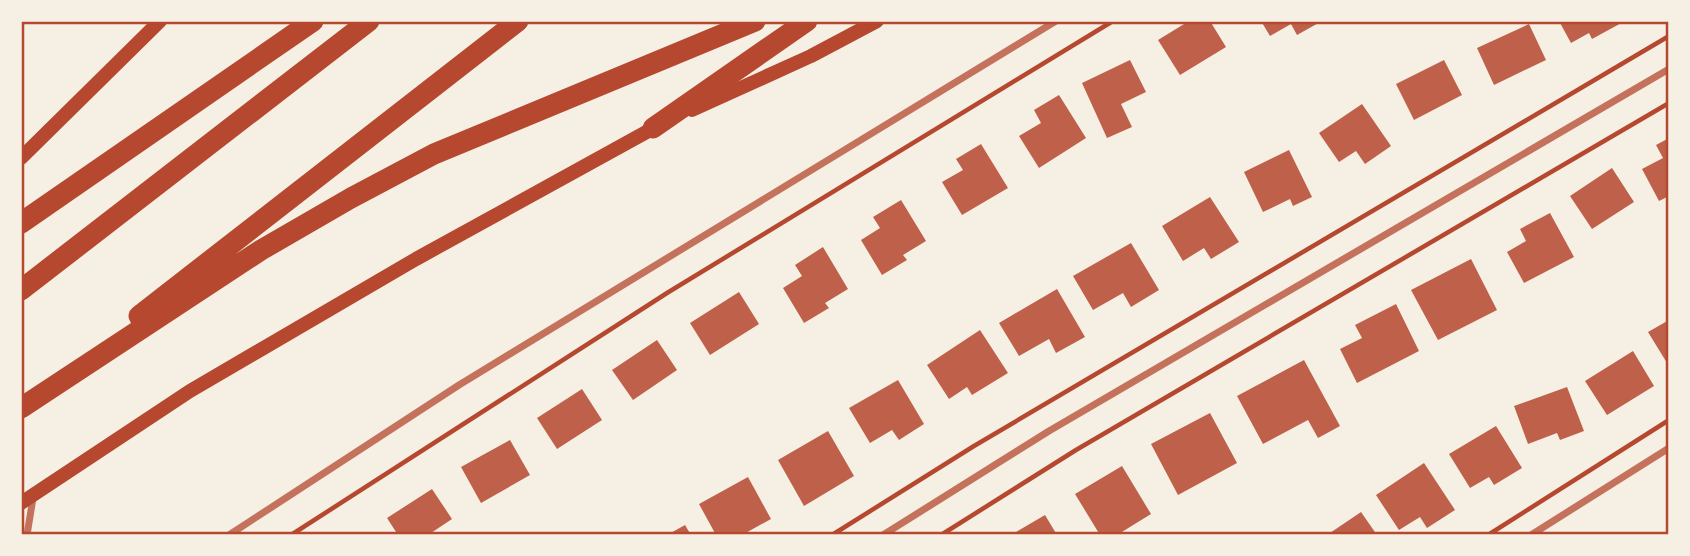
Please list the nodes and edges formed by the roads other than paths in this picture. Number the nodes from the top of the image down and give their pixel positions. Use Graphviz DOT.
graph roads {
  1 [pos="160,21"];
  2 [pos="313,21"];
  3 [pos="369,21"];
  4 [pos="517,21"];
  5 [pos="755,21"];
  6 [pos="807,21"];
  7 [pos="877,21"];
  8 [pos="1056,21"];
  9 [pos="1669,69"];
  10 [pos="653,128"];
  11 [pos="21,158"];
  12 [pos="21,223"];
  13 [pos="21,290"];
  14 [pos="21,408"];
  15 [pos="1669,448"];
  16 [pos="27,499"];
  17 [pos="27,535"];
  18 [pos="229,535"];
  19 [pos="883,535"];
  20 [pos="1531,535"];
  1 -- 11 [label="main road"];
  2 -- 12 [label="highway"];
  3 -- 13 [label="highway"];
  4 -- 14 [label="highway"];
  5 -- 14 [label="highway"];
  6 -- 10 [label="highway"];
  7 -- 10 [label="main road"];
  8 -- 18 [label="street"];
  9 -- 19 [label="street"];
  10 -- 16 [label="main road"];
  15 -- 20 [label="street"];
  16 -- 17 [label="street"];
}
